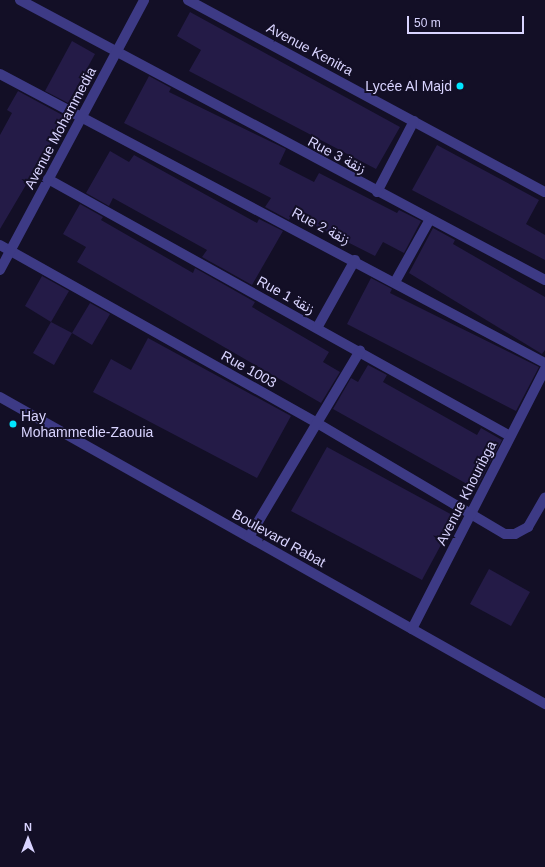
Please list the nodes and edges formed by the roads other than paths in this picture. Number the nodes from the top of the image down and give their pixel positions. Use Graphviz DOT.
graph roads {
  1 [pos="20,0"];
  2 [pos="144,0"];
  3 [pos="188,0"];
  4 [pos="116,51"];
  5 [pos="1,77"];
  6 [pos="83,115"];
  7 [pos="414,121"];
  8 [pos="48,179"];
  9 [pos="377,192"];
  10 [pos="545,192"];
  11 [pos="429,221"];
  12 [pos="0,245"];
  13 [pos="10,251"];
  14 [pos="355,260"];
  15 [pos="0,270"];
  16 [pos="545,280"];
  17 [pos="395,282"];
  18 [pos="317,328"];
  19 [pos="360,351"];
  20 [pos="545,363"];
  21 [pos="545,368"];
  22 [pos="0,397"];
  23 [pos="317,423"];
  24 [pos="510,436"];
  25 [pos="545,498"];
  26 [pos="471,517"];
  27 [pos="249,537"];
  28 [pos="412,629"];
  29 [pos="545,704"];
  1 -- 4 [label="street, Rue 3 زنقة"];
  2 -- 4 [label="street, Avenue Mohammedia"];
  3 -- 7 [label="street, Avenue Kenitra"];
  4 -- 6 [label="street, Avenue Mohammedia"];
  4 -- 9 [label="street, Rue 3 زنقة"];
  5 -- 6 [label="street, Rue 2 زنقة"];
  6 -- 8 [label="street, Avenue Mohammedia"];
  6 -- 14 [label="street, Rue 2 زنقة"];
  7 -- 9 [label="street"];
  7 -- 10 [label="street, Avenue Kenitra"];
  8 -- 13 [label="street, Avenue Mohammedia"];
  8 -- 18 [label="street, Rue 1 زنقة"];
  9 -- 11 [label="street, Rue 3 زنقة"];
  11 -- 16 [label="street, Rue 3 زنقة"];
  11 -- 17 [label="street"];
  12 -- 13 [label="street, Rue 1003"];
  13 -- 15 [label="street, Avenue Mohammedia"];
  13 -- 23 [label="street, Rue 1003"];
  14 -- 17 [label="street, Rue 2 زنقة"];
  14 -- 18 [label="street"];
  17 -- 20 [label="street, Rue 2 زنقة"];
  18 -- 19 [label="street, Rue 1 زنقة"];
  19 -- 23 [label="street"];
  19 -- 24 [label="street, Rue 1 زنقة"];
  21 -- 24 [label="street, Avenue Khouribga"];
  22 -- 27 [label="street, Boulevard Rabat"];
  23 -- 26 [label="street, Rue 1003"];
  23 -- 27 [label="street"];
  24 -- 26 [label="street, Avenue Khouribga"];
  25 -- 26 [label="street, Rue 1003"];
  26 -- 28 [label="street, Avenue Khouribga"];
  27 -- 28 [label="street, Boulevard Rabat"];
  28 -- 29 [label="street, Boulevard Rabat"];
}
